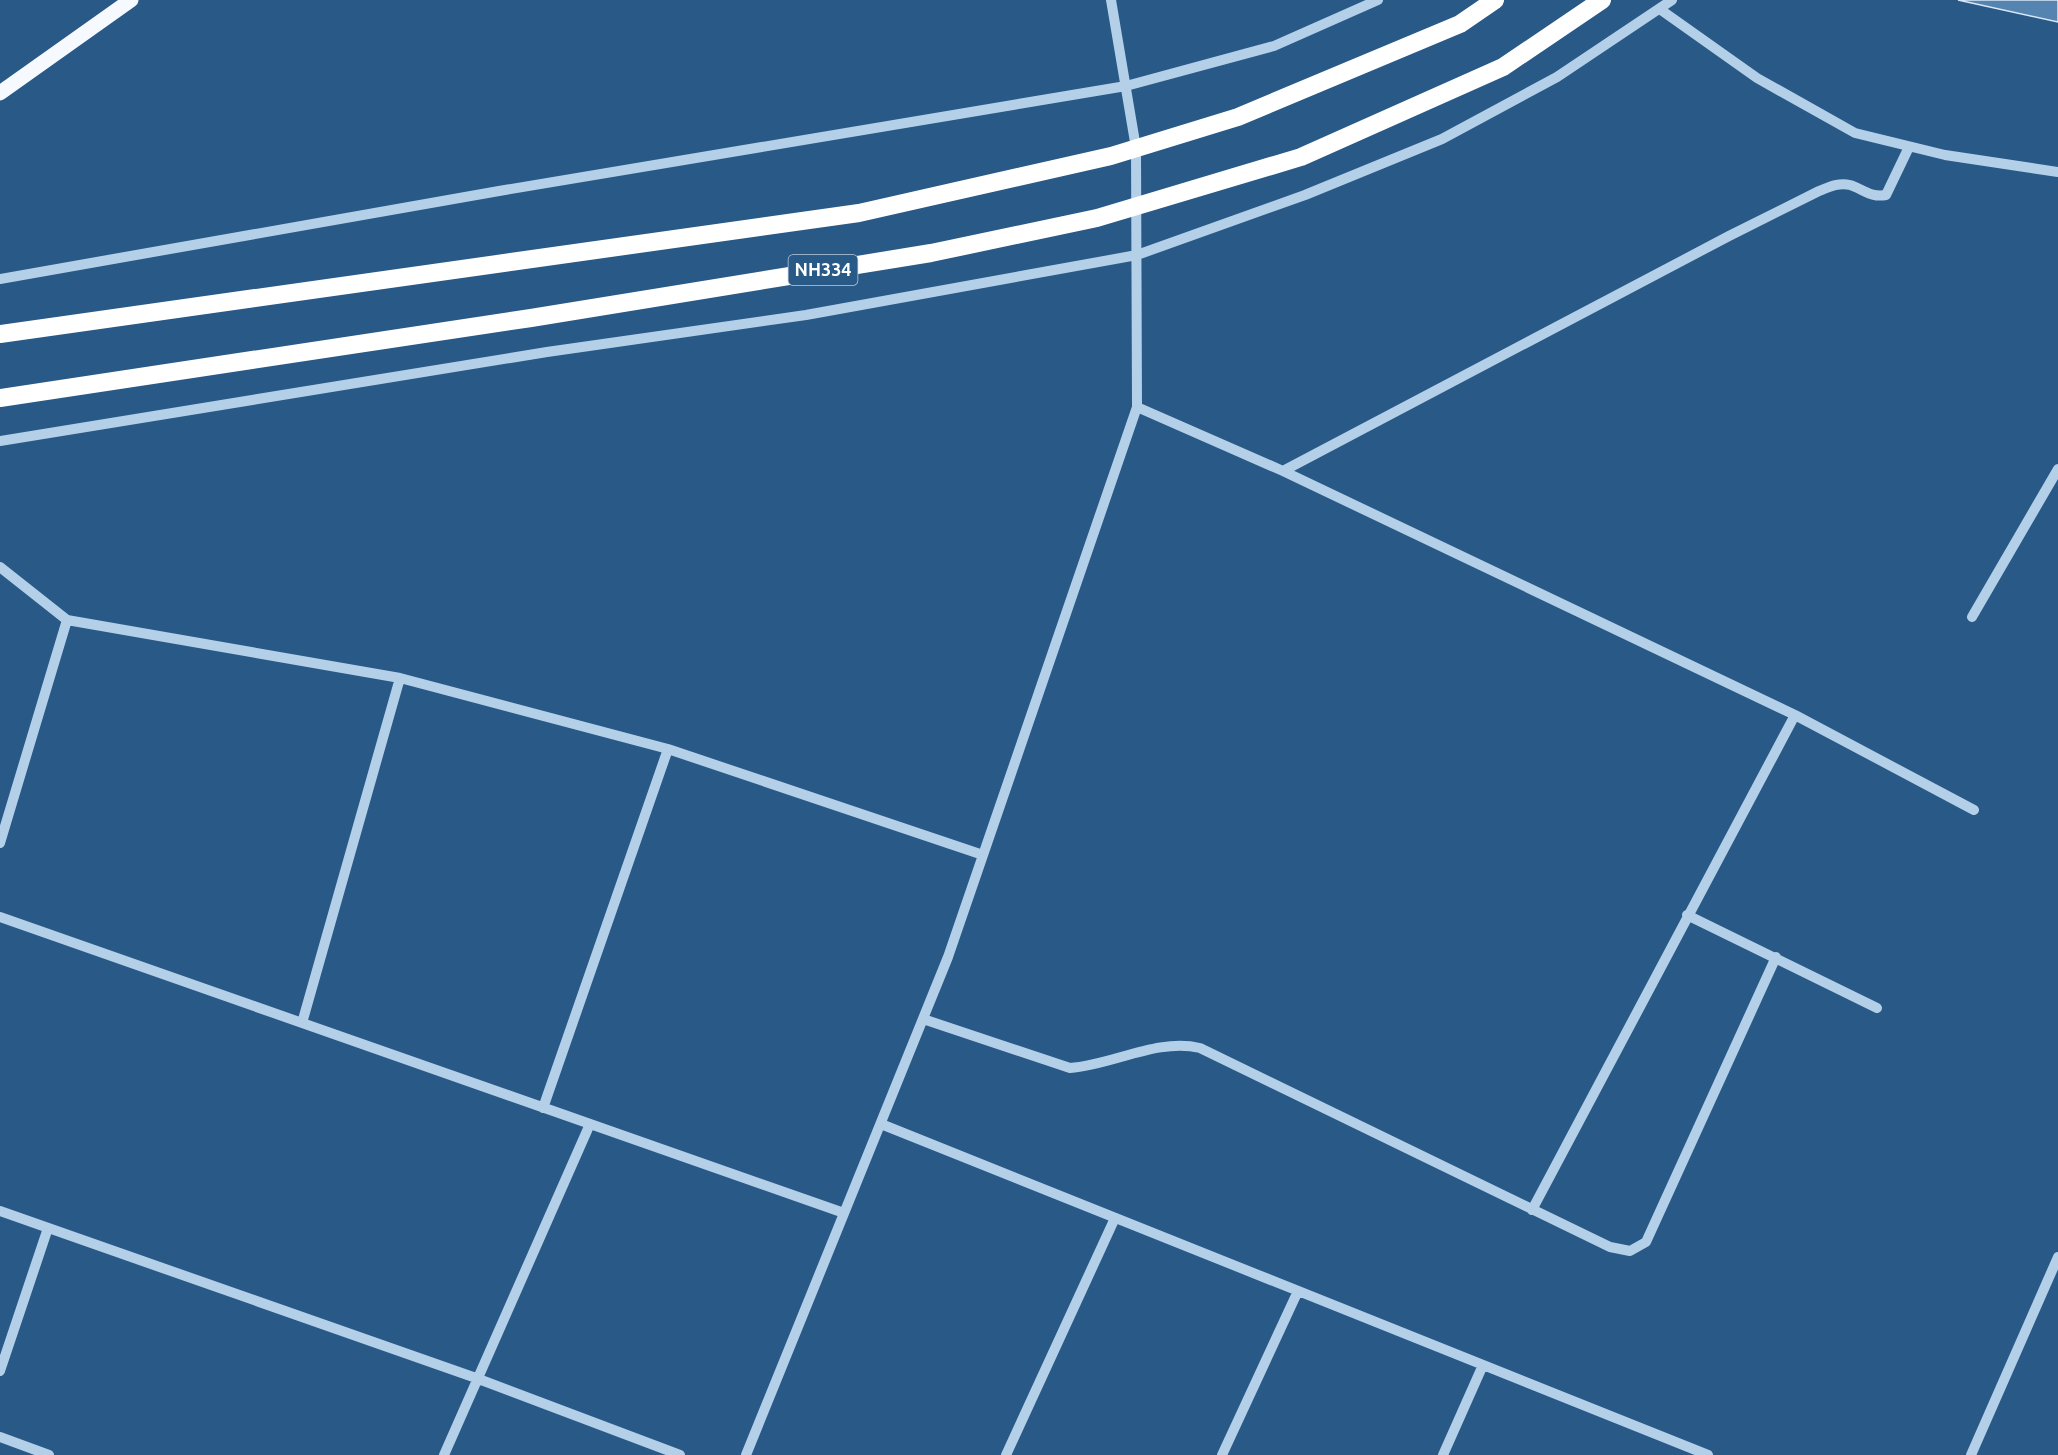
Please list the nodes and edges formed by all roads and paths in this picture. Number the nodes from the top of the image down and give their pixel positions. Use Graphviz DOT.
graph roads {
  1 [pos="131,0"];
  2 [pos="1112,0"];
  3 [pos="1378,0"];
  4 [pos="1495,0"];
  5 [pos="1602,0"];
  6 [pos="1672,0"];
  7 [pos="1661,9"];
  8 [pos="1126,86"];
  9 [pos="0,93"];
  10 [pos="1909,147"];
  11 [pos="2058,172"];
  12 [pos="1137,255"];
  13 [pos="0,279"];
  14 [pos="0,333"];
  15 [pos="0,398"];
  16 [pos="1137,407"];
  17 [pos="0,441"];
  18 [pos="2058,469"];
  19 [pos="1283,471"];
  20 [pos="0,567"];
  21 [pos="1972,617"];
  22 [pos="67,620"];
  23 [pos="400,678"];
  24 [pos="1795,715"];
  25 [pos="668,749"];
  26 [pos="1974,810"];
  27 [pos="0,843"];
  28 [pos="983,855"];
  29 [pos="1687,915"];
  30 [pos="0,917"];
  31 [pos="1776,957"];
  32 [pos="1877,1008"];
  33 [pos="923,1019"];
  34 [pos="302,1023"];
  35 [pos="543,1108"];
  36 [pos="590,1124"];
  37 [pos="880,1124"];
  38 [pos="1532,1209"];
  39 [pos="0,1211"];
  40 [pos="844,1214"];
  41 [pos="1115,1218"];
  42 [pos="48,1228"];
  43 [pos="2058,1257"];
  44 [pos="1298,1291"];
  45 [pos="1483,1365"];
  46 [pos="0,1371"];
  47 [pos="476,1378"];
  48 [pos="0,1437"];
  49 [pos="50,1455"];
  50 [pos="444,1455"];
  51 [pos="679,1455"];
  52 [pos="746,1455"];
  53 [pos="1006,1455"];
  54 [pos="1222,1455"];
  55 [pos="1443,1455"];
  56 [pos="1705,1455"];
  57 [pos="1971,1455"];
  1 -- 9 [label="main road"];
  2 -- 8 [label="street"];
  3 -- 8 [label="street"];
  4 -- 14 [label="highway, bridge"];
  5 -- 15 [label="highway, NH334, bridge"];
  6 -- 7 [label="street"];
  7 -- 10 [label="street"];
  7 -- 12 [label="street"];
  8 -- 12 [label="street"];
  8 -- 13 [label="street"];
  10 -- 11 [label="street"];
  10 -- 19 [label="street"];
  12 -- 16 [label="street"];
  12 -- 17 [label="street"];
  16 -- 19 [label="street"];
  16 -- 28 [label="street"];
  18 -- 21 [label="street"];
  19 -- 24 [label="street"];
  20 -- 22 [label="street"];
  22 -- 23 [label="street"];
  22 -- 27 [label="street"];
  23 -- 25 [label="street"];
  23 -- 34 [label="street"];
  24 -- 26 [label="street"];
  24 -- 29 [label="street"];
  25 -- 28 [label="street"];
  25 -- 35 [label="street"];
  28 -- 33 [label="street"];
  29 -- 31 [label="street"];
  29 -- 38 [label="street"];
  30 -- 34 [label="street"];
  31 -- 32 [label="street"];
  31 -- 38 [label="street"];
  33 -- 37 [label="street"];
  33 -- 38 [label="street"];
  34 -- 35 [label="street"];
  35 -- 36 [label="street"];
  36 -- 40 [label="street"];
  36 -- 47 [label="street"];
  37 -- 40 [label="street"];
  37 -- 41 [label="street"];
  39 -- 42 [label="street"];
  40 -- 52 [label="street"];
  41 -- 44 [label="street"];
  41 -- 53 [label="street"];
  42 -- 46 [label="street"];
  42 -- 47 [label="street"];
  43 -- 57 [label="street"];
  44 -- 45 [label="street"];
  44 -- 54 [label="street"];
  45 -- 55 [label="street"];
  45 -- 56 [label="street"];
  47 -- 50 [label="street"];
  47 -- 51 [label="street"];
  48 -- 49 [label="street"];
}
